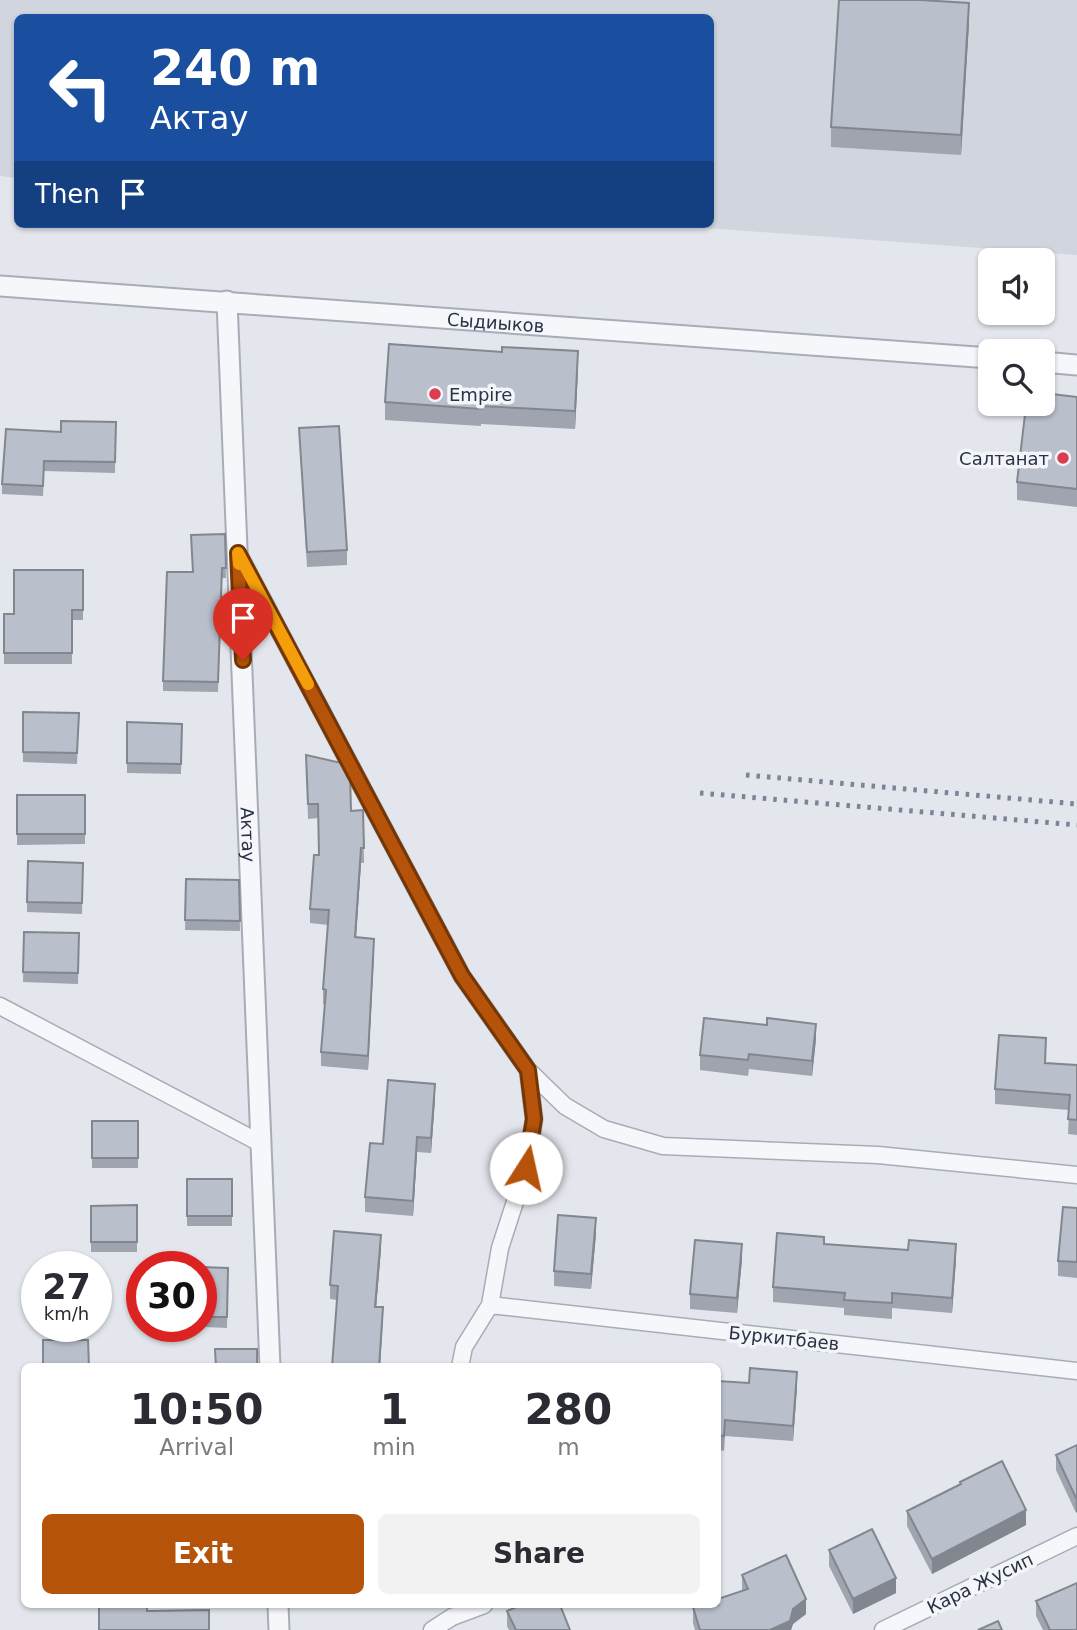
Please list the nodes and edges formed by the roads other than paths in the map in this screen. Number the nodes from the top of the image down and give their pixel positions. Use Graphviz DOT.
graph roads {
  1 [pos="0,286"];
  2 [pos="227,301"];
  3 [pos="978,357"];
  4 [pos="1055,363"];
  5 [pos="1077,365"];
  6 [pos="238,553"];
  7 [pos="0,1006"];
  8 [pos="528,1070"];
  9 [pos="262,1143"];
  10 [pos="1077,1175"];
  11 [pos="490,1305"];
  12 [pos="270,1363"];
  13 [pos="461,1363"];
  14 [pos="1077,1371"];
  15 [pos="1077,1536"];
  16 [pos="278,1608"];
  17 [pos="451,1611"];
  18 [pos="279,1630"];
  19 [pos="432,1630"];
  20 [pos="883,1630"];
  1 -- 2 [label="street, Сыдиыков"];
  2 -- 3 [label="street, Сыдиыков"];
  2 -- 6 [label="street, Актау"];
  4 -- 5 [label="street"];
  6 -- 8 [label="street"];
  6 -- 9 [label="street, Актау"];
  7 -- 9 [label="street"];
  8 -- 10 [label="street"];
  8 -- 11 [label="street"];
  9 -- 12 [label="street, Актау"];
  11 -- 13 [label="street"];
  11 -- 14 [label="street, Буркитбаев"];
  15 -- 20 [label="street, Кара Жусип"];
  16 -- 18 [label="street"];
  17 -- 19 [label="street"];
}
